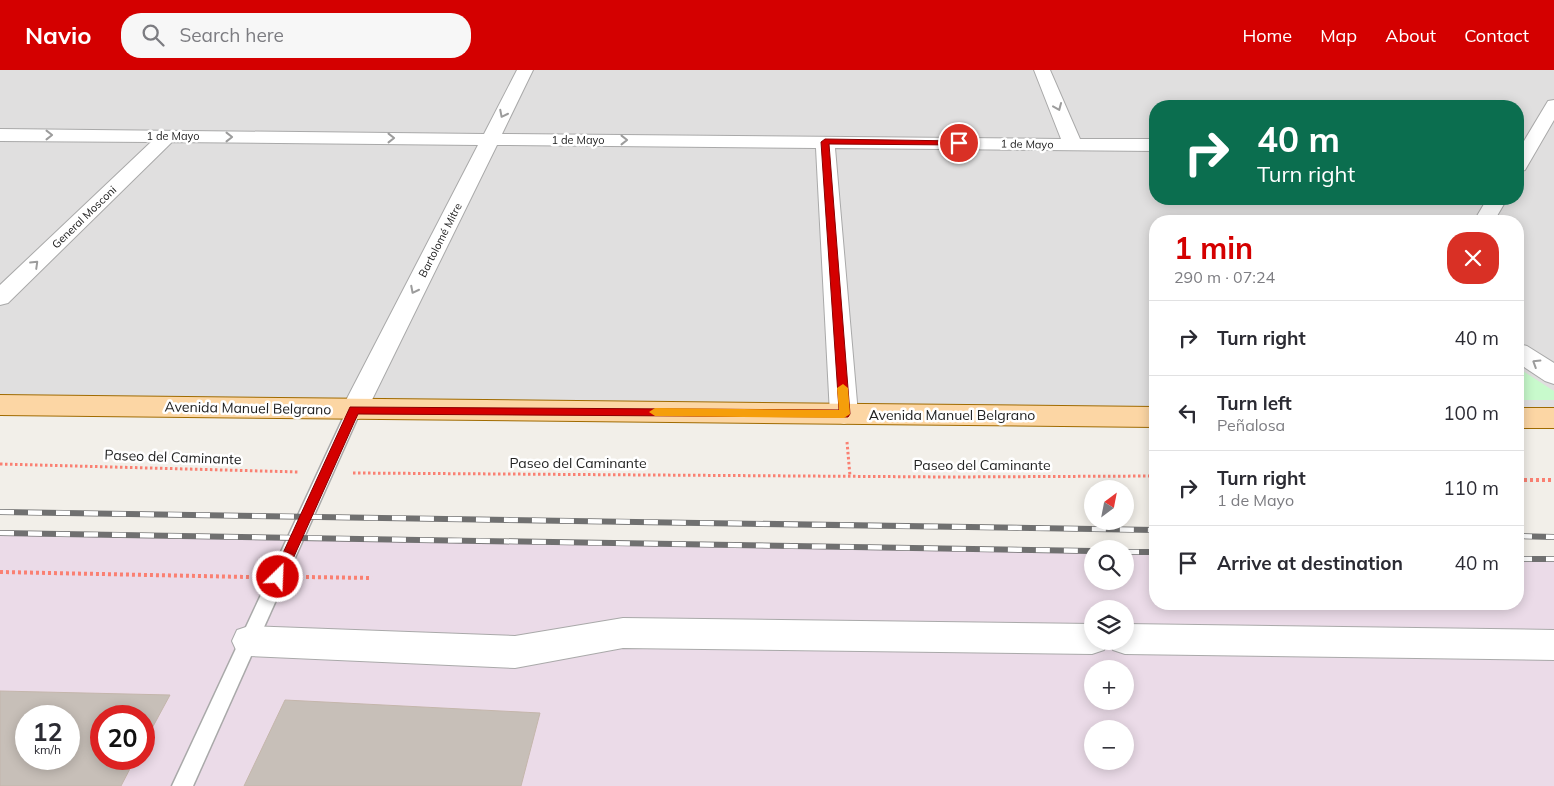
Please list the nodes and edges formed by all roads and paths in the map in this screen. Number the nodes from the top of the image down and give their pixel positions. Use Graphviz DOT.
graph roads {
  1 [pos="525,70"];
  2 [pos="1042,70"];
  3 [pos="1554,105"];
  4 [pos="0,135"];
  5 [pos="168,136"];
  6 [pos="490,139"];
  7 [pos="825,142"];
  8 [pos="1073,144"];
  9 [pos="1149,145"];
  10 [pos="1530,149"];
  11 [pos="0,298"];
  12 [pos="1524,356"];
  13 [pos="1554,375"];
  14 [pos="0,405"];
  15 [pos="354,410"];
  16 [pos="844,414"];
  17 [pos="1149,417"];
  18 [pos="1524,418"];
  19 [pos="1554,418"];
  20 [pos="0,464"];
  21 [pos="325,473"];
  22 [pos="850,476"];
  23 [pos="1149,476"];
  24 [pos="1524,480"];
  25 [pos="1554,480"];
  26 [pos="0,572"];
  27 [pos="278,577"];
  28 [pos="372,578"];
  29 [pos="1084,639"];
  30 [pos="1134,639"];
  31 [pos="249,641"];
  32 [pos="1554,645"];
  33 [pos="182,786"];
  1 -- 6 [label="street, Bartolomé Mitre, one-way"];
  2 -- 8 [label="street, one-way"];
  3 -- 10 [label="street"];
  4 -- 5 [label="street, 1 de Mayo, one-way"];
  5 -- 6 [label="street, 1 de Mayo, one-way"];
  11 -- 5 [label="street, General Mosconi, one-way"];
  6 -- 7 [label="street, 1 de Mayo, one-way"];
  6 -- 15 [label="street, Bartolomé Mitre, one-way"];
  7 -- 8 [label="street, 1 de Mayo"];
  7 -- 16 [label="street"];
  8 -- 9 [label="street, 1 de Mayo"];
  13 -- 12 [label="street, one-way"];
  14 -- 15 [label="main road, Avenida Manuel Belgrano"];
  15 -- 16 [label="main road, Avenida Manuel Belgrano"];
  15 -- 21 [label="lane"];
  16 -- 17 [label="main road, Avenida Manuel Belgrano"];
  16 -- 22 [label="path"];
  18 -- 19 [label="main road"];
  20 -- 21 [label="path, Paseo del Caminante"];
  21 -- 22 [label="path, Paseo del Caminante"];
  21 -- 27 [label="lane"];
  22 -- 23 [label="path, Paseo del Caminante"];
  24 -- 25 [label="path"];
  26 -- 27 [label="path"];
  27 -- 28 [label="path"];
  27 -- 31 [label="lane"];
  29 -- 31 [label="street"];
  30 -- 32 [label="street"];
  31 -- 33 [label="lane"];
}
